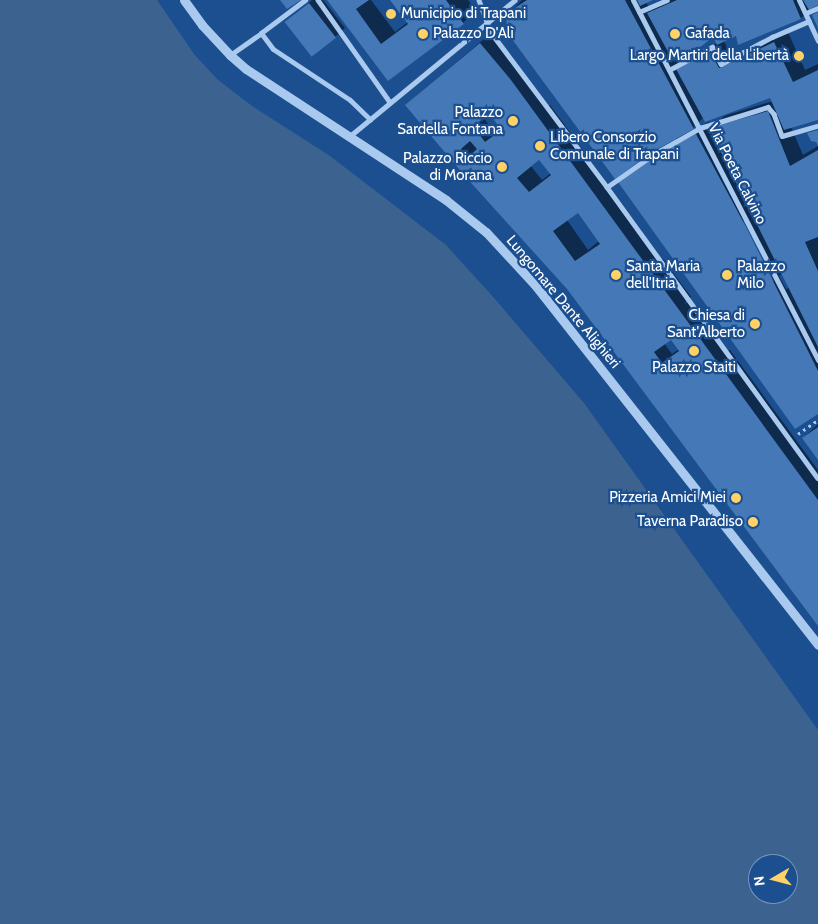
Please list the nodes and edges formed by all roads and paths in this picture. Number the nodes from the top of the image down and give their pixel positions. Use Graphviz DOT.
graph roads {
  1 [pos="184,0"];
  2 [pos="305,0"];
  3 [pos="318,0"];
  4 [pos="479,0"];
  5 [pos="515,0"];
  6 [pos="633,0"];
  7 [pos="667,0"];
  8 [pos="799,0"];
  9 [pos="818,8"];
  10 [pos="639,12"];
  11 [pos="806,14"];
  12 [pos="809,21"];
  13 [pos="486,24"];
  14 [pos="261,33"];
  15 [pos="772,37"];
  16 [pos="818,41"];
  17 [pos="230,55"];
  18 [pos="669,70"];
  19 [pos="390,102"];
  20 [pos="370,119"];
  21 [pos="818,126"];
  22 [pos="700,128"];
  23 [pos="351,136"];
  24 [pos="607,187"];
  25 [pos="818,360"];
  26 [pos="818,420"];
  27 [pos="790,440"];
  28 [pos="818,478"];
  29 [pos="818,645"];
  1 -- 17 [label="street, Lungomare Dante Alighieri"];
  2 -- 14 [label="street"];
  3 -- 19 [label="street"];
  4 -- 13 [label="street"];
  5 -- 13 [label="street"];
  6 -- 10 [label="street, Via Poeta Calvino"];
  7 -- 10 [label="street"];
  8 -- 11 [label="street"];
  9 -- 11 [label="street"];
  10 -- 18 [label="street, Via Poeta Calvino"];
  11 -- 12 [label="street"];
  12 -- 15 [label="street"];
  12 -- 16 [label="street"];
  13 -- 19 [label="street"];
  13 -- 24 [label="street"];
  14 -- 17 [label="street"];
  14 -- 20 [label="street"];
  15 -- 18 [label="street"];
  17 -- 23 [label="street, Lungomare Dante Alighieri"];
  18 -- 22 [label="street, Via Poeta Calvino"];
  19 -- 20 [label="street"];
  20 -- 23 [label="street"];
  21 -- 22 [label="street"];
  22 -- 24 [label="street"];
  22 -- 25 [label="street, Via Poeta Calvino"];
  23 -- 29 [label="street, Lungomare Dante Alighieri"];
  24 -- 27 [label="street"];
  26 -- 27 [label="path"];
  27 -- 28 [label="street"];
}
